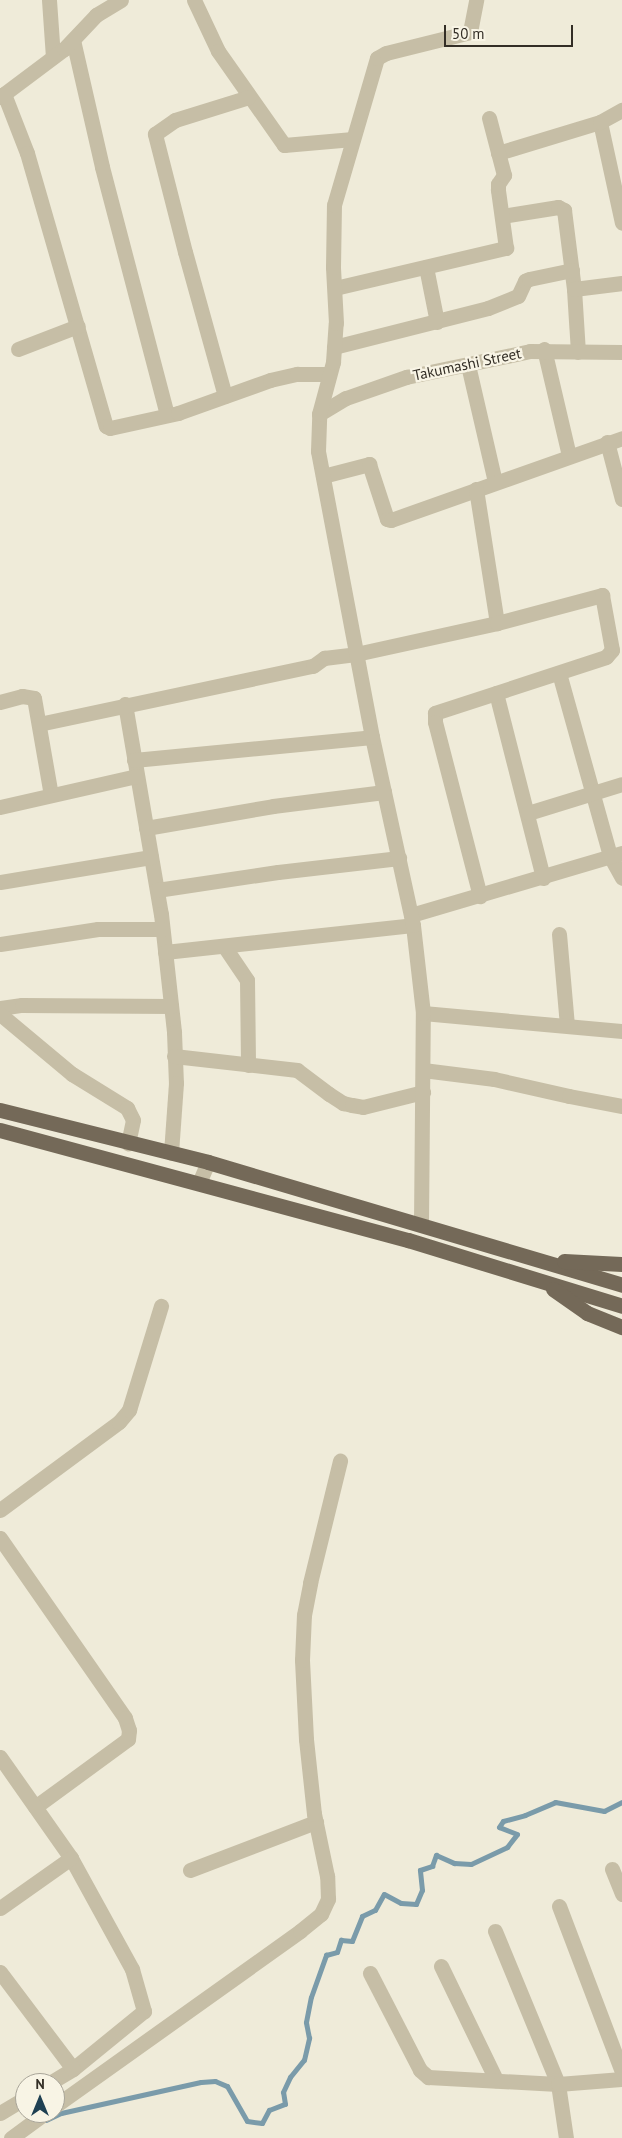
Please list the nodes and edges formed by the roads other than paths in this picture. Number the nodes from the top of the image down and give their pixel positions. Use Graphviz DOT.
graph roads {
  1 [pos="50,0"];
  2 [pos="120,0"];
  3 [pos="194,0"];
  4 [pos="476,0"];
  5 [pos="97,8"];
  6 [pos="73,40"];
  7 [pos="54,57"];
  8 [pos="2,96"];
  9 [pos="249,96"];
  10 [pos="622,110"];
  11 [pos="489,118"];
  12 [pos="600,122"];
  13 [pos="353,139"];
  14 [pos="498,153"];
  15 [pos="502,216"];
  16 [pos="622,223"];
  17 [pos="426,267"];
  18 [pos="572,270"];
  19 [pos="622,283"];
  20 [pos="335,288"];
  21 [pos="574,289"];
  22 [pos="437,322"];
  23 [pos="78,326"];
  24 [pos="334,347"];
  25 [pos="18,349"];
  26 [pos="544,349"];
  27 [pos="578,352"];
  28 [pos="622,352"];
  29 [pos="468,365"];
  30 [pos="329,374"];
  31 [pos="225,396"];
  32 [pos="319,414"];
  33 [pos="167,415"];
  34 [pos="622,438"];
  35 [pos="607,442"];
  36 [pos="569,456"];
  37 [pos="324,476"];
  38 [pos="495,482"];
  39 [pos="476,489"];
  40 [pos="622,499"];
  41 [pos="497,623"];
  42 [pos="356,654"];
  43 [pos="616,658"];
  44 [pos="559,673"];
  45 [pos="496,693"];
  46 [pos="0,702"];
  47 [pos="125,704"];
  48 [pos="39,724"];
  49 [pos="372,737"];
  50 [pos="134,760"];
  51 [pos="137,776"];
  52 [pos="622,784"];
  53 [pos="384,792"];
  54 [pos="593,794"];
  55 [pos="51,795"];
  56 [pos="0,807"];
  57 [pos="528,813"];
  58 [pos="146,828"];
  59 [pos="616,855"];
  60 [pos="151,858"];
  61 [pos="398,858"];
  62 [pos="543,878"];
  63 [pos="622,878"];
  64 [pos="0,882"];
  65 [pos="156,890"];
  66 [pos="480,896"];
  67 [pos="412,920"];
  68 [pos="162,929"];
  69 [pos="559,934"];
  70 [pos="0,944"];
  71 [pos="224,946"];
  72 [pos="165,952"];
  73 [pos="171,1006"];
  74 [pos="0,1008"];
  75 [pos="423,1013"];
  76 [pos="0,1014"];
  77 [pos="568,1025"];
  78 [pos="622,1031"];
  79 [pos="174,1056"];
  80 [pos="248,1065"];
  81 [pos="423,1070"];
  82 [pos="423,1092"];
  83 [pos="622,1106"];
  84 [pos="0,1110"];
  85 [pos="0,1130"];
  86 [pos="128,1142"];
  87 [pos="171,1153"];
  88 [pos="208,1162"];
  89 [pos="199,1184"];
  90 [pos="421,1224"];
  91 [pos="545,1261"];
  92 [pos="622,1264"];
  93 [pos="542,1281"];
  94 [pos="622,1285"];
  95 [pos="161,1306"];
  96 [pos="622,1306"];
  97 [pos="622,1327"];
  98 [pos="340,1461"];
  99 [pos="0,1510"];
  100 [pos="0,1538"];
  101 [pos="0,1757"];
  102 [pos="35,1807"];
  103 [pos="316,1822"];
  104 [pos="71,1858"];
  105 [pos="612,1869"];
  106 [pos="190,1870"];
  107 [pos="622,1894"];
  108 [pos="559,1906"];
  109 [pos="0,1908"];
  110 [pos="495,1931"];
  111 [pos="441,1966"];
  112 [pos="0,1972"];
  113 [pos="370,1973"];
  114 [pos="73,2069"];
  115 [pos="622,2072"];
  116 [pos="65,2074"];
  117 [pos="622,2079"];
  118 [pos="496,2080"];
  119 [pos="558,2084"];
  120 [pos="65,2099"];
  121 [pos="15,2104"];
  122 [pos="0,2112"];
  123 [pos="31,2123"];
  124 [pos="11,2138"];
  125 [pos="566,2138"];
  1 -- 7 [label="street"];
  2 -- 5 [label="street"];
  3 -- 9 [label="street"];
  4 -- 13 [label="street"];
  5 -- 6 [label="street"];
  6 -- 7 [label="street"];
  6 -- 33 [label="street"];
  7 -- 8 [label="street"];
  8 -- 23 [label="street"];
  9 -- 13 [label="street"];
  9 -- 31 [label="street"];
  10 -- 12 [label="street"];
  11 -- 14 [label="street"];
  12 -- 14 [label="street"];
  12 -- 16 [label="street"];
  13 -- 20 [label="street"];
  14 -- 15 [label="street"];
  15 -- 17 [label="street"];
  15 -- 18 [label="street"];
  17 -- 20 [label="street"];
  17 -- 22 [label="street"];
  18 -- 21 [label="street"];
  18 -- 22 [label="street"];
  19 -- 21 [label="street"];
  20 -- 24 [label="street"];
  21 -- 27 [label="street"];
  22 -- 24 [label="street"];
  23 -- 25 [label="street"];
  23 -- 33 [label="street"];
  24 -- 30 [label="street"];
  26 -- 27 [label="street, Takumashi Street"];
  26 -- 29 [label="street, Takumashi Street"];
  26 -- 36 [label="street"];
  27 -- 28 [label="street, Takumashi Street"];
  29 -- 32 [label="street, Takumashi Street"];
  29 -- 38 [label="street"];
  30 -- 31 [label="street"];
  30 -- 32 [label="street"];
  31 -- 33 [label="street"];
  32 -- 37 [label="street"];
  34 -- 35 [label="street"];
  35 -- 36 [label="street"];
  35 -- 40 [label="street"];
  36 -- 38 [label="street"];
  37 -- 39 [label="street"];
  37 -- 42 [label="street"];
  38 -- 39 [label="street"];
  39 -- 41 [label="street"];
  41 -- 42 [label="street"];
  41 -- 43 [label="street"];
  42 -- 47 [label="street"];
  42 -- 49 [label="street"];
  43 -- 44 [label="street"];
  44 -- 45 [label="street"];
  44 -- 54 [label="street"];
  45 -- 57 [label="street"];
  45 -- 66 [label="street"];
  46 -- 48 [label="street"];
  47 -- 48 [label="street"];
  47 -- 50 [label="street"];
  48 -- 55 [label="street"];
  49 -- 50 [label="street"];
  49 -- 53 [label="street"];
  50 -- 51 [label="street"];
  51 -- 55 [label="street"];
  51 -- 58 [label="street"];
  52 -- 54 [label="street"];
  53 -- 58 [label="street"];
  53 -- 61 [label="street"];
  54 -- 57 [label="street"];
  54 -- 59 [label="street"];
  55 -- 56 [label="street"];
  57 -- 62 [label="street"];
  58 -- 60 [label="street"];
  59 -- 62 [label="street"];
  59 -- 63 [label="street"];
  60 -- 64 [label="street"];
  60 -- 65 [label="street"];
  61 -- 65 [label="street"];
  61 -- 67 [label="street"];
  62 -- 66 [label="street"];
  65 -- 68 [label="street"];
  66 -- 67 [label="street"];
  67 -- 71 [label="street"];
  67 -- 75 [label="street"];
  68 -- 70 [label="street"];
  68 -- 72 [label="street"];
  69 -- 77 [label="street"];
  71 -- 72 [label="street"];
  71 -- 80 [label="street"];
  72 -- 73 [label="street"];
  73 -- 74 [label="street"];
  73 -- 79 [label="street"];
  75 -- 77 [label="street"];
  75 -- 81 [label="street"];
  76 -- 86 [label="street"];
  77 -- 78 [label="street"];
  79 -- 80 [label="street"];
  79 -- 87 [label="street"];
  80 -- 82 [label="street"];
  81 -- 82 [label="street"];
  81 -- 83 [label="street"];
  82 -- 90 [label="street"];
  84 -- 86 [label="main road"];
  85 -- 89 [label="main road"];
  86 -- 87 [label="main road"];
  87 -- 88 [label="main road"];
  88 -- 89 [label="street"];
  88 -- 90 [label="main road"];
  89 -- 93 [label="main road"];
  90 -- 91 [label="main road"];
  91 -- 92 [label="main road"];
  91 -- 94 [label="main road"];
  93 -- 96 [label="main road"];
  93 -- 97 [label="main road"];
  95 -- 99 [label="street"];
  98 -- 103 [label="street"];
  100 -- 102 [label="street"];
  101 -- 102 [label="street"];
  102 -- 104 [label="street"];
  103 -- 106 [label="street"];
  103 -- 120 [label="street"];
  104 -- 109 [label="street"];
  104 -- 114 [label="street"];
  105 -- 107 [label="street"];
  108 -- 115 [label="street"];
  110 -- 119 [label="street"];
  111 -- 118 [label="street"];
  112 -- 114 [label="street"];
  113 -- 118 [label="street"];
  114 -- 116 [label="street"];
  117 -- 119 [label="street"];
  118 -- 119 [label="street"];
  119 -- 125 [label="street"];
  121 -- 122 [label="street"];
  123 -- 124 [label="street"];
}
